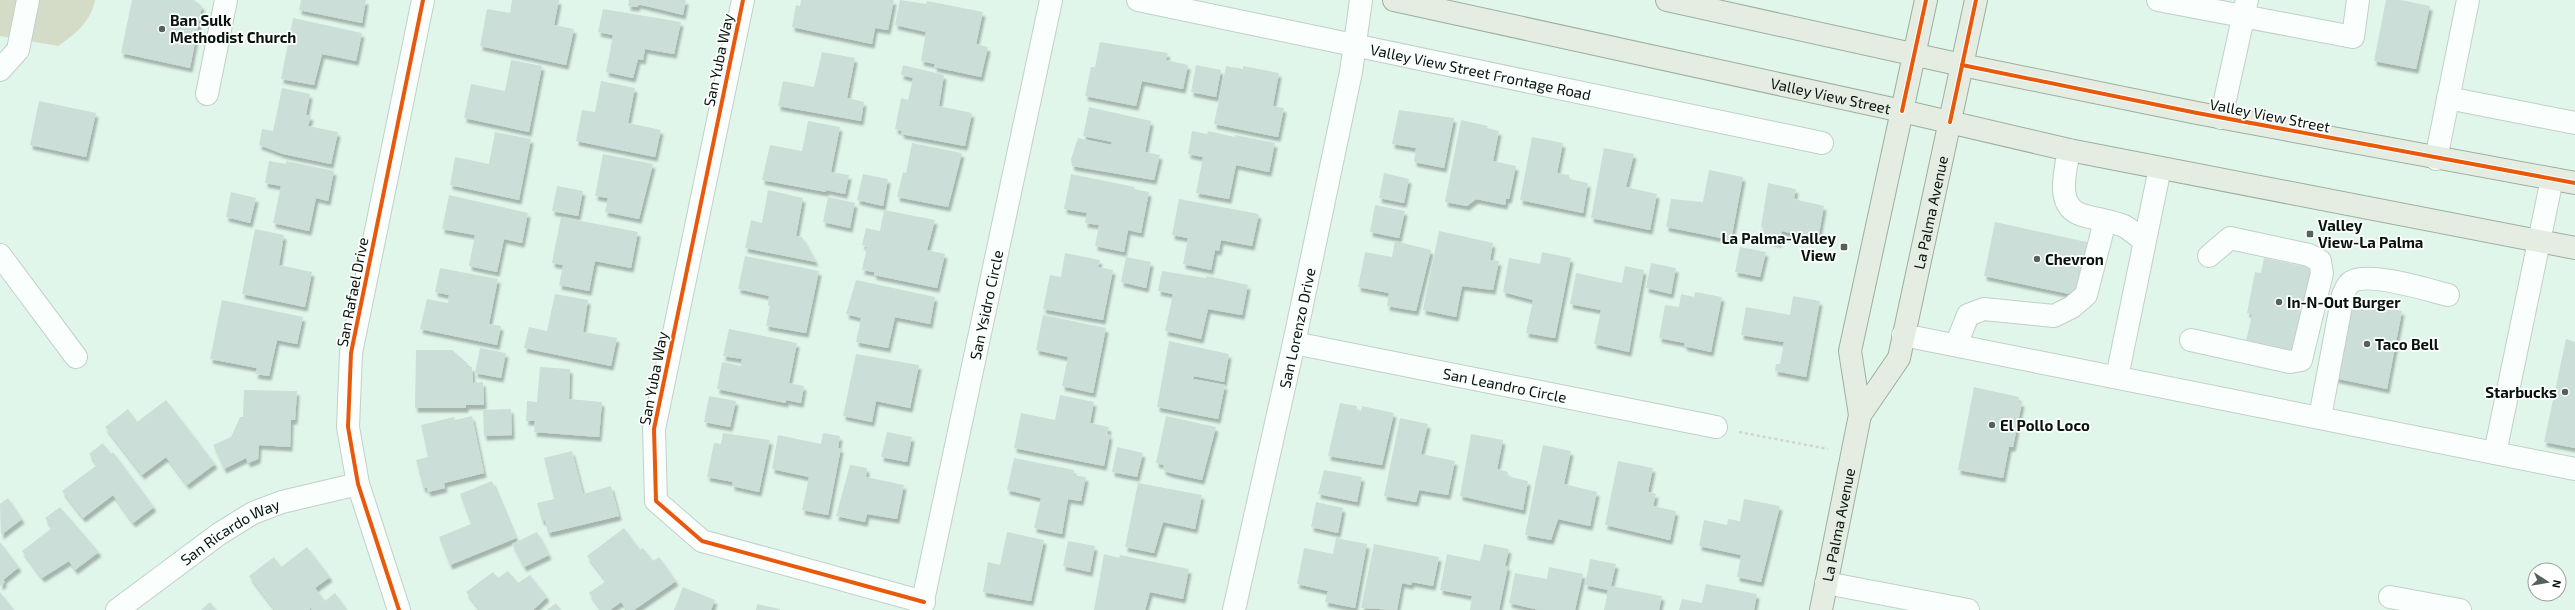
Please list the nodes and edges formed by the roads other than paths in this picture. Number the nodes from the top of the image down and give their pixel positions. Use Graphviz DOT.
graph roads {
  1 [pos="28,0"];
  2 [pos="226,0"];
  3 [pos="424,0"];
  4 [pos="743,0"];
  5 [pos="1052,0"];
  6 [pos="1138,0"];
  7 [pos="1361,0"];
  8 [pos="1394,0"];
  9 [pos="1667,0"];
  10 [pos="1926,0"];
  11 [pos="1976,0"];
  12 [pos="2158,0"];
  13 [pos="2358,0"];
  14 [pos="2468,0"];
  15 [pos="1717,6"];
  16 [pos="2245,9"];
  17 [pos="1355,44"];
  18 [pos="1915,54"];
  19 [pos="1962,65"];
  20 [pos="0,70"];
  21 [pos="207,94"];
  22 [pos="2448,98"];
  23 [pos="1902,111"];
  24 [pos="2222,118"];
  25 [pos="1950,122"];
  26 [pos="2575,124"];
  27 [pos="1822,142"];
  28 [pos="2069,150"];
  29 [pos="2436,159"];
  30 [pos="2160,168"];
  31 [pos="2552,179"];
  32 [pos="2575,183"];
  33 [pos="2105,221"];
  34 [pos="2539,240"];
  35 [pos="2144,241"];
  36 [pos="2575,248"];
  37 [pos="0,255"];
  38 [pos="2209,256"];
  39 [pos="2448,295"];
  40 [pos="1904,335"];
  41 [pos="2191,340"];
  42 [pos="1294,343"];
  43 [pos="1956,345"];
  44 [pos="76,357"];
  45 [pos="2117,377"];
  46 [pos="1860,415"];
  47 [pos="2320,417"];
  48 [pos="1716,427"];
  49 [pos="2495,453"];
  50 [pos="2575,469"];
  51 [pos="358,484"];
  52 [pos="1826,583"];
  53 [pos="2390,597"];
  54 [pos="922,606"];
  55 [pos="117,610"];
  56 [pos="399,610"];
  57 [pos="1234,610"];
  58 [pos="1821,610"];
  59 [pos="1968,610"];
  60 [pos="2460,610"];
  1 -- 20 [label="street"];
  2 -- 21 [label="street"];
  3 -- 51 [label="street, San Rafael Drive"];
  4 -- 54 [label="street, San Yuba Way"];
  5 -- 54 [label="street, San Ysidro Circle"];
  6 -- 17 [label="street, Valley View Street Frontage Road"];
  7 -- 17 [label="street, San Lorenzo Drive"];
  8 -- 23 [label="main road, Valley View Street"];
  9 -- 15 [label="main road, Valley View Street"];
  10 -- 18 [label="main road, La Palma Avenue"];
  11 -- 19 [label="main road, La Palma Avenue"];
  12 -- 16 [label="street"];
  13 -- 16 [label="street"];
  14 -- 22 [label="street"];
  15 -- 18 [label="main road, Valley View Street"];
  16 -- 24 [label="street"];
  17 -- 27 [label="street, Valley View Street Frontage Road"];
  17 -- 42 [label="street, San Lorenzo Drive"];
  18 -- 19 [label="main road, Valley View Street"];
  18 -- 23 [label="main road, La Palma Avenue"];
  19 -- 24 [label="main road, Valley View Street"];
  19 -- 25 [label="main road, La Palma Avenue"];
  22 -- 26 [label="street"];
  22 -- 29 [label="street"];
  23 -- 25 [label="main road, Valley View Street"];
  23 -- 46 [label="main road, La Palma Avenue"];
  24 -- 29 [label="main road, Valley View Street"];
  25 -- 28 [label="main road, Valley View Street"];
  25 -- 40 [label="main road, La Palma Avenue"];
  28 -- 30 [label="main road, Valley View Street"];
  28 -- 33 [label="street"];
  29 -- 31 [label="main road, Valley View Street"];
  30 -- 34 [label="main road, Valley View Street"];
  30 -- 35 [label="street"];
  31 -- 32 [label="main road, Valley View Street"];
  31 -- 34 [label="street"];
  33 -- 35 [label="street"];
  33 -- 43 [label="street"];
  34 -- 36 [label="main road, Valley View Street"];
  34 -- 49 [label="street"];
  35 -- 45 [label="street"];
  37 -- 44 [label="street"];
  38 -- 41 [label="street"];
  39 -- 47 [label="street"];
  40 -- 43 [label="street"];
  40 -- 46 [label="main road, La Palma Avenue"];
  42 -- 48 [label="street, San Leandro Circle"];
  42 -- 57 [label="street, San Lorenzo Drive"];
  43 -- 45 [label="street"];
  45 -- 47 [label="street"];
  46 -- 52 [label="main road, La Palma Avenue"];
  47 -- 49 [label="street"];
  49 -- 50 [label="street"];
  51 -- 55 [label="street, San Ricardo Way"];
  51 -- 56 [label="street, San Rafael Drive"];
  52 -- 58 [label="main road, La Palma Avenue"];
  52 -- 59 [label="street"];
  53 -- 60 [label="street"];
}
